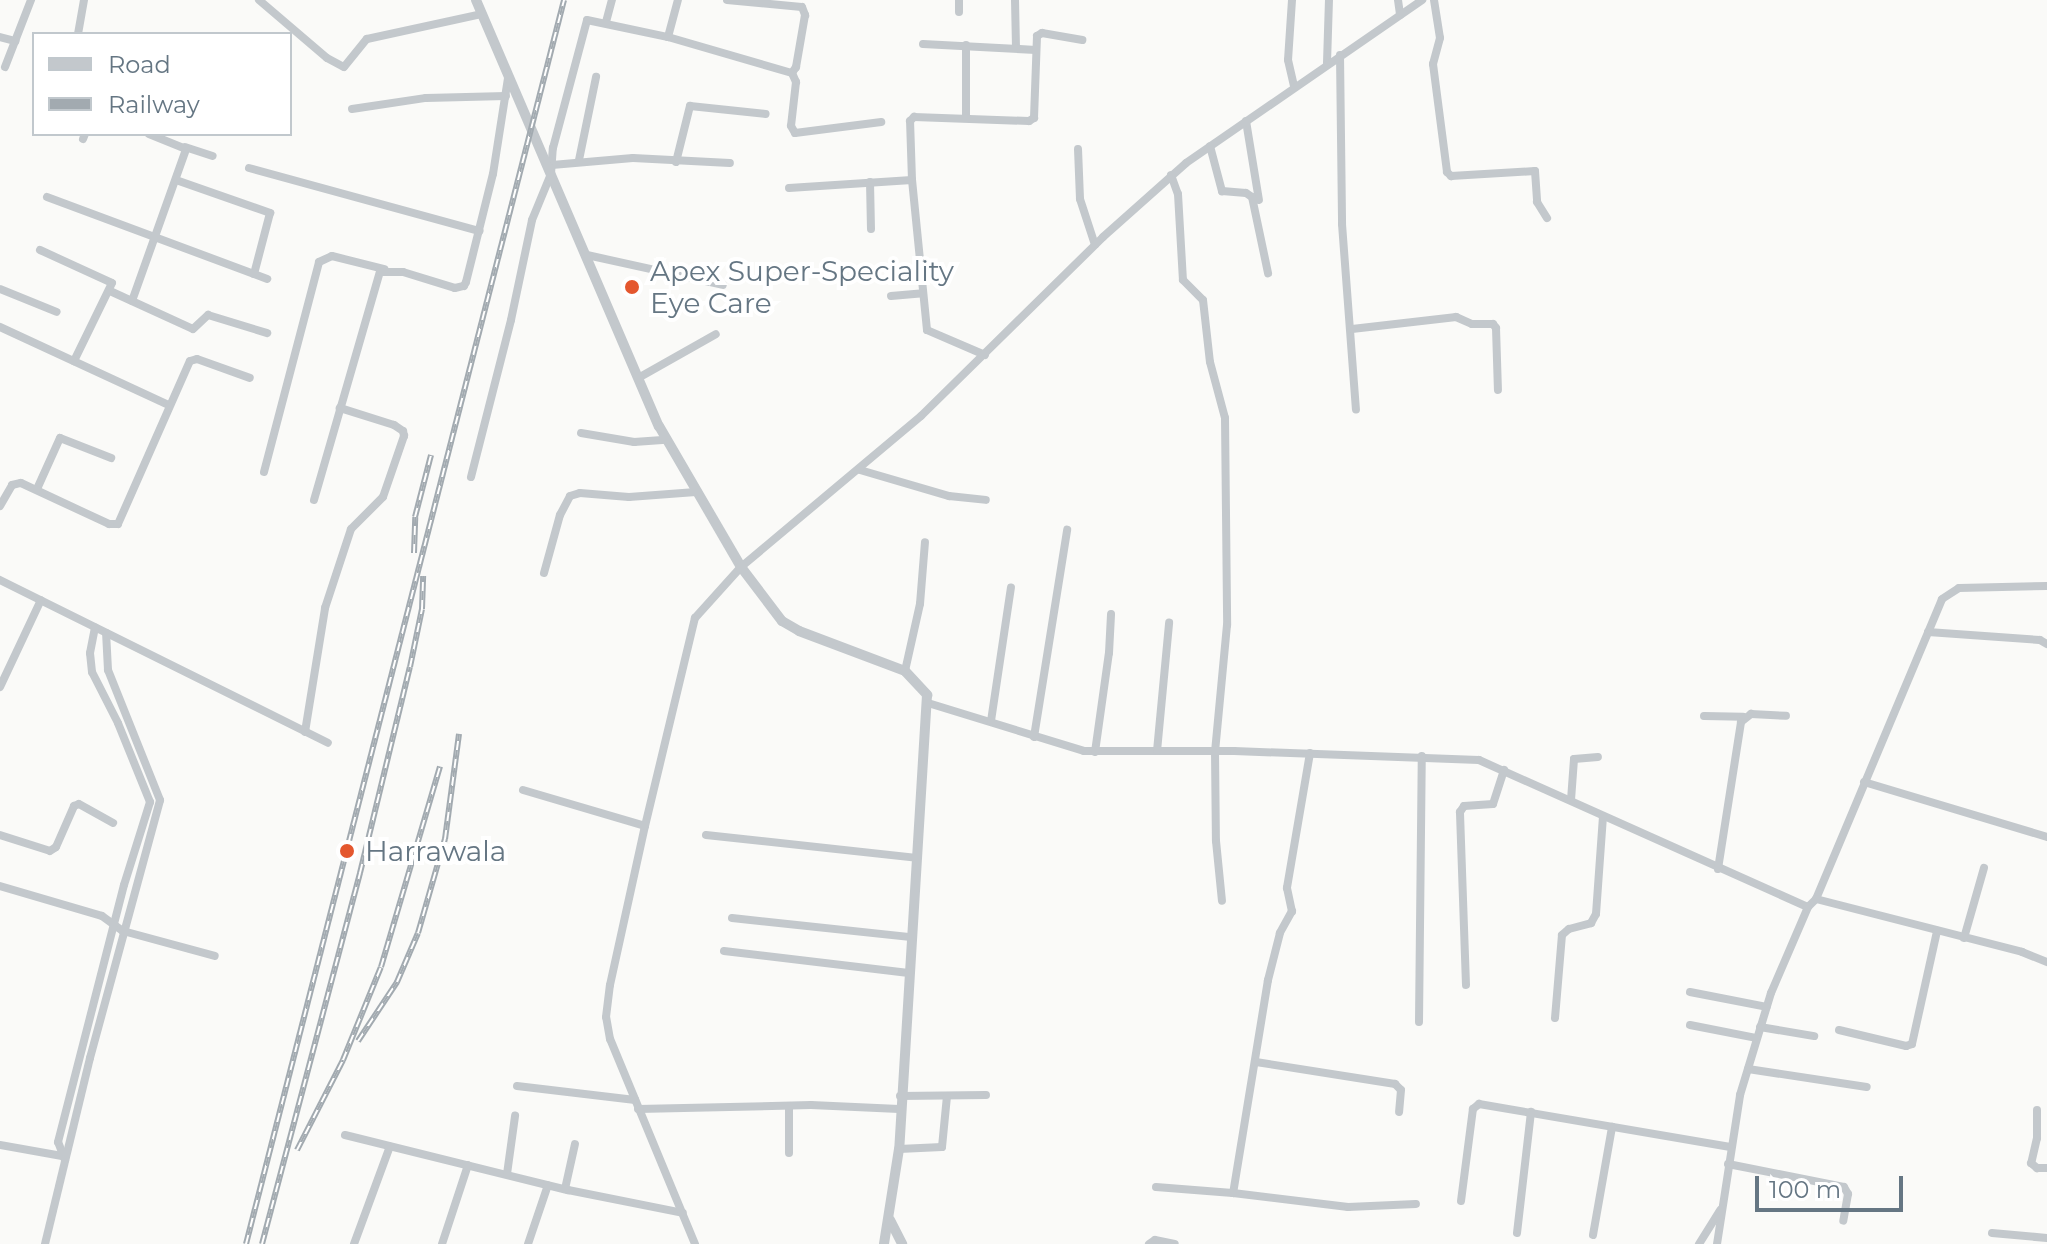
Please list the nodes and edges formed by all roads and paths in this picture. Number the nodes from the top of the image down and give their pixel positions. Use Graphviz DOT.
graph roads {
  1 [pos="31,0"];
  2 [pos="84,0"];
  3 [pos="259,0"];
  4 [pos="476,0"];
  5 [pos="612,0"];
  6 [pos="678,0"];
  7 [pos="727,0"];
  8 [pos="959,0"];
  9 [pos="1015,0"];
  10 [pos="1292,0"];
  11 [pos="1329,0"];
  12 [pos="1398,0"];
  13 [pos="1422,0"];
  14 [pos="1434,0"];
  15 [pos="959,12"];
  16 [pos="482,14"];
  17 [pos="1400,15"];
  18 [pos="606,22"];
  19 [pos="78,32"];
  20 [pos="0,37"];
  21 [pos="668,37"];
  22 [pos="1082,40"];
  23 [pos="15,41"];
  24 [pos="923,44"];
  25 [pos="966,45"];
  26 [pos="1016,47"];
  27 [pos="1036,50"];
  28 [pos="1340,55"];
  29 [pos="1327,63"];
  30 [pos="5,67"];
  31 [pos="792,73"];
  32 [pos="596,77"];
  33 [pos="508,78"];
  34 [pos="1294,87"];
  35 [pos="506,96"];
  36 [pos="352,109"];
  37 [pos="766,114"];
  38 [pos="966,117"];
  39 [pos="1246,121"];
  40 [pos="881,122"];
  41 [pos="155,136"];
  42 [pos="1210,146"];
  43 [pos="185,147"];
  44 [pos="1078,149"];
  45 [pos="213,156"];
  46 [pos="579,160"];
  47 [pos="676,162"];
  48 [pos="730,163"];
  49 [pos="249,168"];
  50 [pos="552,170"];
  51 [pos="1171,175"];
  52 [pos="176,180"];
  53 [pos="912,180"];
  54 [pos="870,182"];
  55 [pos="789,188"];
  56 [pos="47,197"];
  57 [pos="1259,200"];
  58 [pos="1547,218"];
  59 [pos="871,229"];
  60 [pos="480,231"];
  61 [pos="156,239"];
  62 [pos="1095,245"];
  63 [pos="40,250"];
  64 [pos="587,255"];
  65 [pos="384,269"];
  66 [pos="1268,273"];
  67 [pos="254,274"];
  68 [pos="267,279"];
  69 [pos="723,285"];
  70 [pos="0,289"];
  71 [pos="110,291"];
  72 [pos="923,293"];
  73 [pos="891,296"];
  74 [pos="132,301"];
  75 [pos="57,312"];
  76 [pos="0,327"];
  77 [pos="1352,329"];
  78 [pos="267,333"];
  79 [pos="716,334"];
  80 [pos="985,355"];
  81 [pos="74,361"];
  82 [pos="640,377"];
  83 [pos="250,378"];
  84 [pos="1498,390"];
  85 [pos="169,405"];
  86 [pos="340,408"];
  87 [pos="1356,409"];
  88 [pos="581,433"];
  89 [pos="666,440"];
  90 [pos="111,458"];
  91 [pos="860,470"];
  92 [pos="264,472"];
  93 [pos="471,477"];
  94 [pos="37,489"];
  95 [pos="696,492"];
  96 [pos="314,500"];
  97 [pos="986,500"];
  98 [pos="0,506"];
  99 [pos="1067,530"];
  100 [pos="925,542"];
  101 [pos="741,567"];
  102 [pos="544,573"];
  103 [pos="0,580"];
  104 [pos="2047,586"];
  105 [pos="1011,587"];
  106 [pos="41,600"];
  107 [pos="1111,614"];
  108 [pos="1169,623"];
  109 [pos="95,627"];
  110 [pos="1928,632"];
  111 [pos="106,633"];
  112 [pos="2047,644"];
  113 [pos="905,671"];
  114 [pos="0,687"];
  115 [pos="928,703"];
  116 [pos="1704,716"];
  117 [pos="1786,716"];
  118 [pos="1743,717"];
  119 [pos="991,721"];
  120 [pos="305,732"];
  121 [pos="1034,737"];
  122 [pos="328,743"];
  123 [pos="1157,751"];
  124 [pos="1095,752"];
  125 [pos="1215,752"];
  126 [pos="1310,753"];
  127 [pos="1422,756"];
  128 [pos="1598,757"];
  129 [pos="1504,770"];
  130 [pos="1864,782"];
  131 [pos="523,790"];
  132 [pos="155,800"];
  133 [pos="1571,800"];
  134 [pos="1603,816"];
  135 [pos="113,823"];
  136 [pos="645,826"];
  137 [pos="0,835"];
  138 [pos="706,835"];
  139 [pos="2047,837"];
  140 [pos="917,858"];
  141 [pos="1984,868"];
  142 [pos="1718,869"];
  143 [pos="0,886"];
  144 [pos="1816,899"];
  145 [pos="1222,901"];
  146 [pos="1808,907"];
  147 [pos="732,918"];
  148 [pos="115,924"];
  149 [pos="123,931"];
  150 [pos="1937,931"];
  151 [pos="911,937"];
  152 [pos="1964,938"];
  153 [pos="724,951"];
  154 [pos="215,956"];
  155 [pos="2047,962"];
  156 [pos="909,973"];
  157 [pos="1466,985"];
  158 [pos="1690,992"];
  159 [pos="1767,1007"];
  160 [pos="1555,1018"];
  161 [pos="1419,1022"];
  162 [pos="1690,1025"];
  163 [pos="1760,1027"];
  164 [pos="1839,1030"];
  165 [pos="1814,1036"];
  166 [pos="1756,1038"];
  167 [pos="1256,1062"];
  168 [pos="1748,1069"];
  169 [pos="517,1086"];
  170 [pos="1867,1087"];
  171 [pos="986,1095"];
  172 [pos="900,1096"];
  173 [pos="947,1096"];
  174 [pos="636,1105"];
  175 [pos="789,1106"];
  176 [pos="899,1109"];
  177 [pos="2037,1110"];
  178 [pos="1399,1112"];
  179 [pos="1531,1112"];
  180 [pos="515,1116"];
  181 [pos="1612,1127"];
  182 [pos="345,1135"];
  183 [pos="575,1144"];
  184 [pos="0,1145"];
  185 [pos="390,1146"];
  186 [pos="1730,1147"];
  187 [pos="899,1149"];
  188 [pos="789,1153"];
  189 [pos="64,1158"];
  190 [pos="1728,1164"];
  191 [pos="468,1165"];
  192 [pos="2047,1168"];
  193 [pos="507,1174"];
  194 [pos="548,1185"];
  195 [pos="1156,1187"];
  196 [pos="565,1189"];
  197 [pos="1233,1193"];
  198 [pos="1461,1201"];
  199 [pos="1416,1204"];
  200 [pos="1721,1208"];
  201 [pos="683,1213"];
  202 [pos="890,1220"];
  203 [pos="1843,1221"];
  204 [pos="1517,1233"];
  205 [pos="1992,1233"];
  206 [pos="1593,1235"];
  207 [pos="2047,1238"];
  208 [pos="45,1244"];
  209 [pos="354,1244"];
  210 [pos="442,1244"];
  211 [pos="528,1244"];
  212 [pos="695,1244"];
  213 [pos="884,1244"];
  214 [pos="902,1244"];
  215 [pos="1149,1244"];
  216 [pos="1175,1244"];
  217 [pos="1699,1244"];
  218 [pos="1717,1244"];
  1 -- 23 [label="street"];
  2 -- 19 [label="street"];
  3 -- 16 [label="street"];
  4 -- 16 [label="street"];
  5 -- 18 [label="street"];
  6 -- 21 [label="street"];
  7 -- 31 [label="street"];
  8 -- 15 [label="street"];
  9 -- 26 [label="street"];
  10 -- 34 [label="street"];
  11 -- 29 [label="street"];
  12 -- 17 [label="street"];
  13 -- 17 [label="street"];
  14 -- 58 [label="street"];
  16 -- 33 [label="street"];
  17 -- 28 [label="street"];
  18 -- 21 [label="street"];
  18 -- 50 [label="street"];
  20 -- 23 [label="street"];
  21 -- 31 [label="street"];
  22 -- 27 [label="street"];
  23 -- 30 [label="street"];
  24 -- 25 [label="street"];
  25 -- 26 [label="street"];
  25 -- 38 [label="street"];
  26 -- 27 [label="street"];
  27 -- 38 [label="street"];
  28 -- 29 [label="street"];
  28 -- 77 [label="street"];
  29 -- 34 [label="street"];
  31 -- 40 [label="street"];
  32 -- 46 [label="street"];
  33 -- 35 [label="street"];
  33 -- 50 [label="street"];
  34 -- 39 [label="street"];
  35 -- 36 [label="street"];
  35 -- 60 [label="street"];
  37 -- 47 [label="street"];
  38 -- 53 [label="street"];
  39 -- 42 [label="street"];
  39 -- 57 [label="street"];
  41 -- 43 [label="street"];
  42 -- 51 [label="street"];
  42 -- 66 [label="street"];
  43 -- 45 [label="street"];
  43 -- 52 [label="street"];
  44 -- 62 [label="street"];
  46 -- 47 [label="street"];
  46 -- 50 [label="street"];
  47 -- 48 [label="street"];
  49 -- 60 [label="street"];
  50 -- 64 [label="street"];
  50 -- 93 [label="street"];
  51 -- 62 [label="street"];
  51 -- 125 [label="street"];
  52 -- 61 [label="street"];
  52 -- 67 [label="street"];
  53 -- 54 [label="street"];
  53 -- 72 [label="street"];
  54 -- 55 [label="street"];
  54 -- 59 [label="street"];
  56 -- 61 [label="street"];
  60 -- 65 [label="street"];
  61 -- 67 [label="street"];
  61 -- 74 [label="street"];
  62 -- 80 [label="street"];
  63 -- 71 [label="street"];
  64 -- 69 [label="street"];
  64 -- 82 [label="street"];
  65 -- 86 [label="street"];
  65 -- 92 [label="street"];
  67 -- 68 [label="street"];
  70 -- 75 [label="street"];
  71 -- 74 [label="street"];
  71 -- 81 [label="street"];
  72 -- 73 [label="street"];
  72 -- 80 [label="street"];
  74 -- 78 [label="street"];
  76 -- 81 [label="street"];
  77 -- 84 [label="street"];
  77 -- 87 [label="street"];
  79 -- 82 [label="street"];
  80 -- 91 [label="street"];
  81 -- 85 [label="street"];
  82 -- 89 [label="street"];
  83 -- 85 [label="street"];
  85 -- 94 [label="street"];
  86 -- 96 [label="street"];
  86 -- 120 [label="street"];
  88 -- 89 [label="street"];
  89 -- 95 [label="street"];
  90 -- 94 [label="street"];
  91 -- 97 [label="street"];
  91 -- 101 [label="street"];
  94 -- 98 [label="street"];
  95 -- 101 [label="street"];
  95 -- 102 [label="street"];
  99 -- 121 [label="street"];
  100 -- 113 [label="street"];
  101 -- 113 [label="street"];
  101 -- 136 [label="street"];
  103 -- 106 [label="street"];
  104 -- 110 [label="street"];
  105 -- 119 [label="street"];
  106 -- 109 [label="street"];
  106 -- 114 [label="street"];
  107 -- 124 [label="street"];
  108 -- 123 [label="street"];
  109 -- 111 [label="street"];
  109 -- 132 [label="street"];
  110 -- 112 [label="street"];
  110 -- 130 [label="street"];
  111 -- 120 [label="street"];
  111 -- 132 [label="street"];
  113 -- 115 [label="street"];
  115 -- 119 [label="street"];
  115 -- 140 [label="street"];
  116 -- 118 [label="street"];
  117 -- 118 [label="street"];
  118 -- 142 [label="street"];
  119 -- 121 [label="street"];
  120 -- 122 [label="street"];
  121 -- 124 [label="street"];
  123 -- 124 [label="street"];
  123 -- 125 [label="street"];
  125 -- 126 [label="street"];
  125 -- 145 [label="street"];
  126 -- 127 [label="street"];
  126 -- 167 [label="street"];
  127 -- 129 [label="street"];
  127 -- 161 [label="street"];
  128 -- 133 [label="street"];
  129 -- 133 [label="street"];
  129 -- 157 [label="street"];
  130 -- 139 [label="street"];
  130 -- 144 [label="street"];
  131 -- 136 [label="street"];
  132 -- 148 [label="street"];
  132 -- 149 [label="street"];
  133 -- 134 [label="street"];
  134 -- 142 [label="street"];
  134 -- 160 [label="street"];
  135 -- 137 [label="street"];
  136 -- 174 [label="street"];
  138 -- 140 [label="street"];
  140 -- 151 [label="street"];
  141 -- 152 [label="street"];
  142 -- 146 [label="street"];
  143 -- 148 [label="street"];
  144 -- 146 [label="street"];
  144 -- 150 [label="street"];
  146 -- 159 [label="street"];
  147 -- 151 [label="street"];
  148 -- 149 [label="street"];
  148 -- 189 [label="street"];
  149 -- 154 [label="street"];
  149 -- 189 [label="street"];
  150 -- 152 [label="street"];
  150 -- 164 [label="street"];
  151 -- 156 [label="street"];
  152 -- 155 [label="street"];
  153 -- 156 [label="street"];
  156 -- 172 [label="street"];
  158 -- 159 [label="street"];
  159 -- 163 [label="street"];
  162 -- 166 [label="street"];
  163 -- 165 [label="street"];
  163 -- 166 [label="street"];
  166 -- 168 [label="street"];
  167 -- 178 [label="street"];
  167 -- 197 [label="street"];
  168 -- 170 [label="street"];
  168 -- 186 [label="street"];
  169 -- 174 [label="street"];
  171 -- 173 [label="street"];
  172 -- 173 [label="street"];
  172 -- 176 [label="street"];
  173 -- 187 [label="street"];
  174 -- 175 [label="street"];
  174 -- 201 [label="street"];
  175 -- 176 [label="street"];
  175 -- 188 [label="street"];
  176 -- 187 [label="street"];
  177 -- 192 [label="street"];
  179 -- 181 [label="street"];
  179 -- 198 [label="street"];
  179 -- 204 [label="street"];
  180 -- 193 [label="street"];
  181 -- 186 [label="street"];
  181 -- 206 [label="street"];
  182 -- 185 [label="street"];
  183 -- 196 [label="street"];
  184 -- 189 [label="street"];
  185 -- 191 [label="street"];
  185 -- 209 [label="street"];
  186 -- 190 [label="street"];
  187 -- 202 [label="street"];
  189 -- 208 [label="street"];
  190 -- 200 [label="street"];
  190 -- 203 [label="street"];
  191 -- 193 [label="street"];
  191 -- 210 [label="street"];
  193 -- 194 [label="street"];
  194 -- 196 [label="street"];
  194 -- 211 [label="street"];
  195 -- 197 [label="street"];
  196 -- 201 [label="street"];
  197 -- 199 [label="street"];
  200 -- 217 [label="street"];
  200 -- 218 [label="street"];
  201 -- 212 [label="street"];
  202 -- 213 [label="street"];
  202 -- 214 [label="street"];
  205 -- 207 [label="street"];
  215 -- 216 [label="street"];
}
